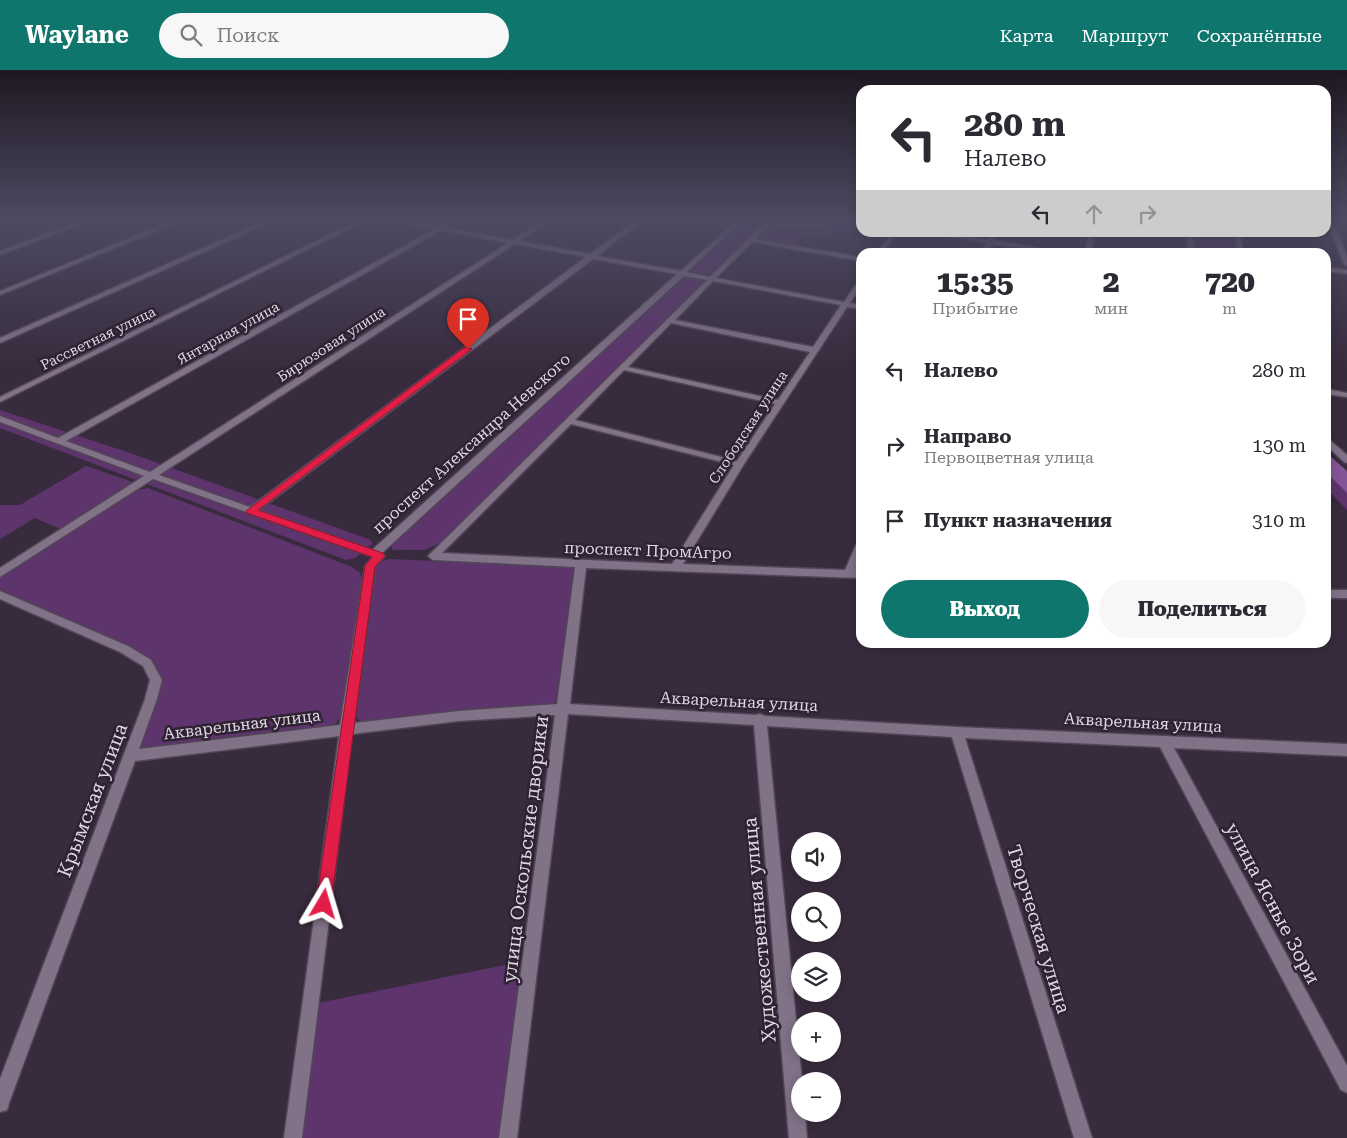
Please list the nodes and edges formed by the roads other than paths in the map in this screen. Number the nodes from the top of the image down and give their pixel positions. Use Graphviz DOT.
graph roads {
  1 [pos="62,268"];
  2 [pos="165,268"];
  3 [pos="267,268"];
  4 [pos="370,268"];
  5 [pos="474,268"];
  6 [pos="576,268"];
  7 [pos="657,268"];
  8 [pos="691,268"];
  9 [pos="722,268"];
  10 [pos="1331,270"];
  11 [pos="1347,272"];
  12 [pos="685,273"];
  13 [pos="711,279"];
  14 [pos="856,289"];
  15 [pos="0,293"];
  16 [pos="846,304"];
  17 [pos="856,306"];
  18 [pos="670,321"];
  19 [pos="0,341"];
  20 [pos="814,350"];
  21 [pos="624,368"];
  22 [pos="1331,392"];
  23 [pos="1347,395"];
  24 [pos="0,400"];
  25 [pos="780,403"];
  26 [pos="0,419"];
  27 [pos="569,421"];
  28 [pos="61,440"];
  29 [pos="1331,445"];
  30 [pos="1347,460"];
  31 [pos="739,464"];
  32 [pos="150,475"];
  33 [pos="251,511"];
  34 [pos="374,554"];
  35 [pos="856,557"];
  36 [pos="581,564"];
  37 [pos="676,566"];
  38 [pos="0,573"];
  39 [pos="849,574"];
  40 [pos="856,574"];
  41 [pos="1331,594"];
  42 [pos="1347,594"];
  43 [pos="0,596"];
  44 [pos="562,709"];
  45 [pos="760,719"];
  46 [pos="346,728"];
  47 [pos="957,732"];
  48 [pos="1164,741"];
  49 [pos="1347,750"];
  50 [pos="130,756"];
  51 [pos="1347,1084"];
  52 [pos="0,1103"];
  53 [pos="293,1138"];
  54 [pos="508,1138"];
  55 [pos="798,1138"];
  56 [pos="1083,1138"];
  1 -- 15 [label="street"];
  2 -- 19 [label="street"];
  3 -- 24 [label="street, Рассветная улица"];
  4 -- 28 [label="street, Янтарная улица"];
  5 -- 32 [label="street, Бирюзовая улица"];
  6 -- 33 [label="street"];
  7 -- 12 [label="street"];
  8 -- 12 [label="street, проспект Александра Невского"];
  9 -- 13 [label="street"];
  10 -- 11 [label="street"];
  12 -- 13 [label="street"];
  12 -- 34 [label="street, проспект Александра Невского"];
  13 -- 16 [label="street"];
  13 -- 18 [label="street"];
  14 -- 16 [label="street, Слободская улица"];
  16 -- 17 [label="street"];
  16 -- 20 [label="street, Слободская улица"];
  18 -- 20 [label="street"];
  18 -- 21 [label="street"];
  20 -- 25 [label="street, Слободская улица"];
  21 -- 25 [label="street"];
  21 -- 27 [label="street"];
  22 -- 23 [label="street"];
  25 -- 31 [label="street, Слободская улица"];
  26 -- 28 [label="street"];
  27 -- 31 [label="street"];
  27 -- 36 [label="street, проспект ПромАгро"];
  28 -- 32 [label="street"];
  29 -- 30 [label="street"];
  31 -- 37 [label="street, Слободская улица"];
  32 -- 33 [label="street"];
  32 -- 38 [label="street, Бирюзовая улица"];
  33 -- 34 [label="street"];
  34 -- 46 [label="street, проспект Александра Невского"];
  35 -- 39 [label="street"];
  36 -- 37 [label="street, проспект ПромАгро"];
  36 -- 44 [label="street, улица Оскольские дворики"];
  37 -- 39 [label="street, проспект ПромАгро"];
  39 -- 40 [label="street, проспект ПромАгро"];
  41 -- 42 [label="street"];
  43 -- 50 [label="street, Крымская улица"];
  44 -- 45 [label="street, Акварельная улица"];
  44 -- 46 [label="street, Акварельная улица"];
  44 -- 54 [label="street, улица Оскольские дворики"];
  45 -- 47 [label="street, Акварельная улица"];
  45 -- 55 [label="street, Художественная улица"];
  46 -- 50 [label="street, Акварельная улица"];
  46 -- 53 [label="street, проспект Александра Невского"];
  47 -- 48 [label="street, Акварельная улица"];
  47 -- 56 [label="street, Творческая улица"];
  48 -- 49 [label="street, Акварельная улица"];
  48 -- 51 [label="street, улица Ясные Зори"];
  50 -- 52 [label="street, Крымская улица"];
}
